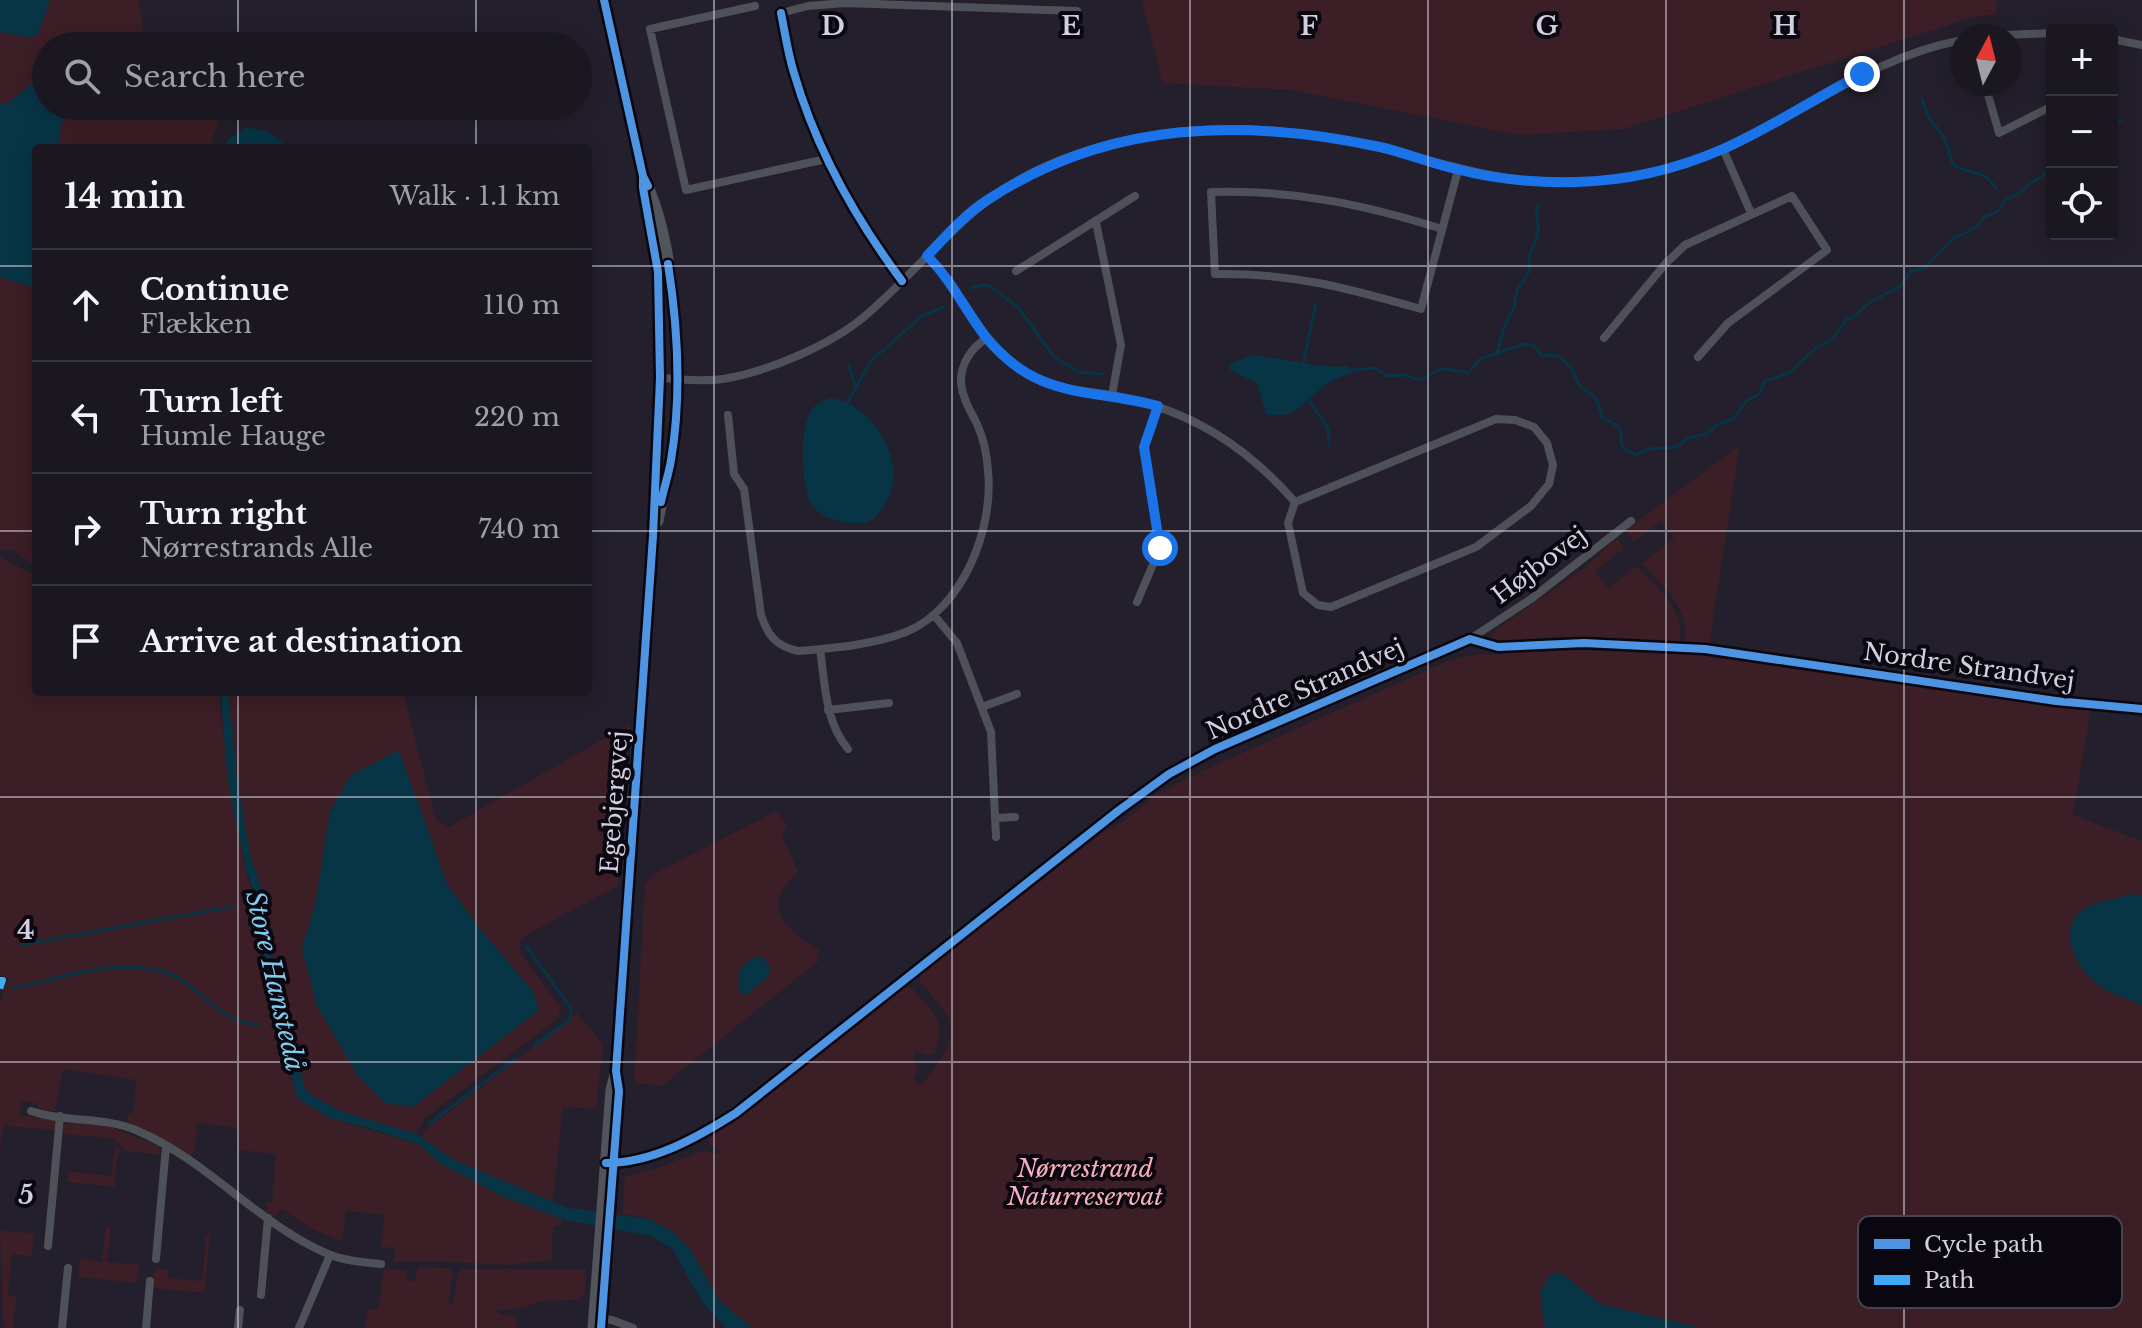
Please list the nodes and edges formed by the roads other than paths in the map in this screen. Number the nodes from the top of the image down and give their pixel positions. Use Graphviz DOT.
graph roads {
  1 [pos="604,0"];
  2 [pos="755,6"];
  3 [pos="1077,11"];
  4 [pos="2046,33"];
  5 [pos="2022,34"];
  6 [pos="2118,40"];
  7 [pos="1950,44"];
  8 [pos="2142,45"];
  9 [pos="1988,96"];
  10 [pos="2046,109"];
  11 [pos="1723,149"];
  12 [pos="826,159"];
  13 [pos="1458,170"];
  14 [pos="643,176"];
  15 [pos="1135,196"];
  16 [pos="1751,213"];
  17 [pos="1096,222"];
  18 [pos="1442,229"];
  19 [pos="927,256"];
  20 [pos="1016,271"];
  21 [pos="658,272"];
  22 [pos="902,281"];
  23 [pos="987,338"];
  24 [pos="1604,338"];
  25 [pos="1698,357"];
  26 [pos="660,378"];
  27 [pos="678,379"];
  28 [pos="1112,395"];
  29 [pos="1158,406"];
  30 [pos="728,415"];
  31 [pos="1295,502"];
  32 [pos="1631,521"];
  33 [pos="653,536"];
  34 [pos="1137,602"];
  35 [pos="934,615"];
  36 [pos="1470,639"];
  37 [pos="820,649"];
  38 [pos="1017,694"];
  39 [pos="889,703"];
  40 [pos="982,707"];
  41 [pos="2142,709"];
  42 [pos="828,710"];
  43 [pos="848,749"];
  44 [pos="1015,817"];
  45 [pos="995,818"];
  46 [pos="996,837"];
  47 [pos="31,1111"];
  48 [pos="60,1116"];
  49 [pos="166,1146"];
  50 [pos="610,1163"];
  51 [pos="268,1218"];
  52 [pos="48,1246"];
  53 [pos="330,1255"];
  54 [pos="156,1259"];
  55 [pos="381,1264"];
  56 [pos="68,1268"];
  57 [pos="150,1281"];
  58 [pos="261,1295"];
  59 [pos="240,1310"];
  60 [pos="597,1323"];
  61 [pos="62,1328"];
  62 [pos="146,1328"];
  63 [pos="238,1328"];
  64 [pos="299,1328"];
  65 [pos="633,1328"];
  1 -- 14 [label="street, Egebjergvej"];
  2 -- 12 [label="street"];
  3 -- 12 [label="street"];
  4 -- 5 [label="street"];
  6 -- 8 [label="street"];
  7 -- 11 [label="street"];
  9 -- 10 [label="street"];
  11 -- 13 [label="street"];
  11 -- 16 [label="street"];
  12 -- 22 [label="street"];
  13 -- 18 [label="street"];
  13 -- 19 [label="street"];
  14 -- 21 [label="street, Egebjergvej"];
  14 -- 27 [label="street, Egebjergvej"];
  15 -- 17 [label="street"];
  16 -- 24 [label="street"];
  16 -- 25 [label="street"];
  17 -- 20 [label="street"];
  17 -- 28 [label="street"];
  18 -- 18 [label="street"];
  19 -- 22 [label="street"];
  19 -- 23 [label="street"];
  21 -- 26 [label="street, Egebjergvej"];
  21 -- 27 [label="street"];
  22 -- 27 [label="street"];
  23 -- 28 [label="street"];
  23 -- 35 [label="street"];
  26 -- 27 [label="street"];
  26 -- 33 [label="street, Egebjergvej"];
  27 -- 33 [label="street, Egebjergvej"];
  28 -- 29 [label="street"];
  29 -- 31 [label="street"];
  29 -- 34 [label="street"];
  30 -- 37 [label="street"];
  31 -- 31 [label="street"];
  32 -- 36 [label="street, Højbovej"];
  33 -- 50 [label="street, Egebjergvej"];
  35 -- 37 [label="street"];
  35 -- 40 [label="street"];
  36 -- 41 [label="street, Nordre Strandvej"];
  36 -- 50 [label="street, Nordre Strandvej"];
  37 -- 42 [label="street"];
  38 -- 40 [label="street"];
  39 -- 42 [label="street"];
  40 -- 45 [label="street"];
  42 -- 43 [label="street"];
  44 -- 45 [label="street"];
  45 -- 46 [label="street"];
  47 -- 48 [label="street"];
  48 -- 49 [label="street"];
  48 -- 52 [label="street"];
  49 -- 51 [label="street"];
  49 -- 54 [label="street"];
  50 -- 60 [label="street, Egebjergvej"];
  51 -- 53 [label="street"];
  51 -- 58 [label="street"];
  53 -- 55 [label="street"];
  53 -- 64 [label="street"];
  56 -- 61 [label="street"];
  57 -- 62 [label="street"];
  59 -- 63 [label="street"];
  60 -- 65 [label="street"];
}
